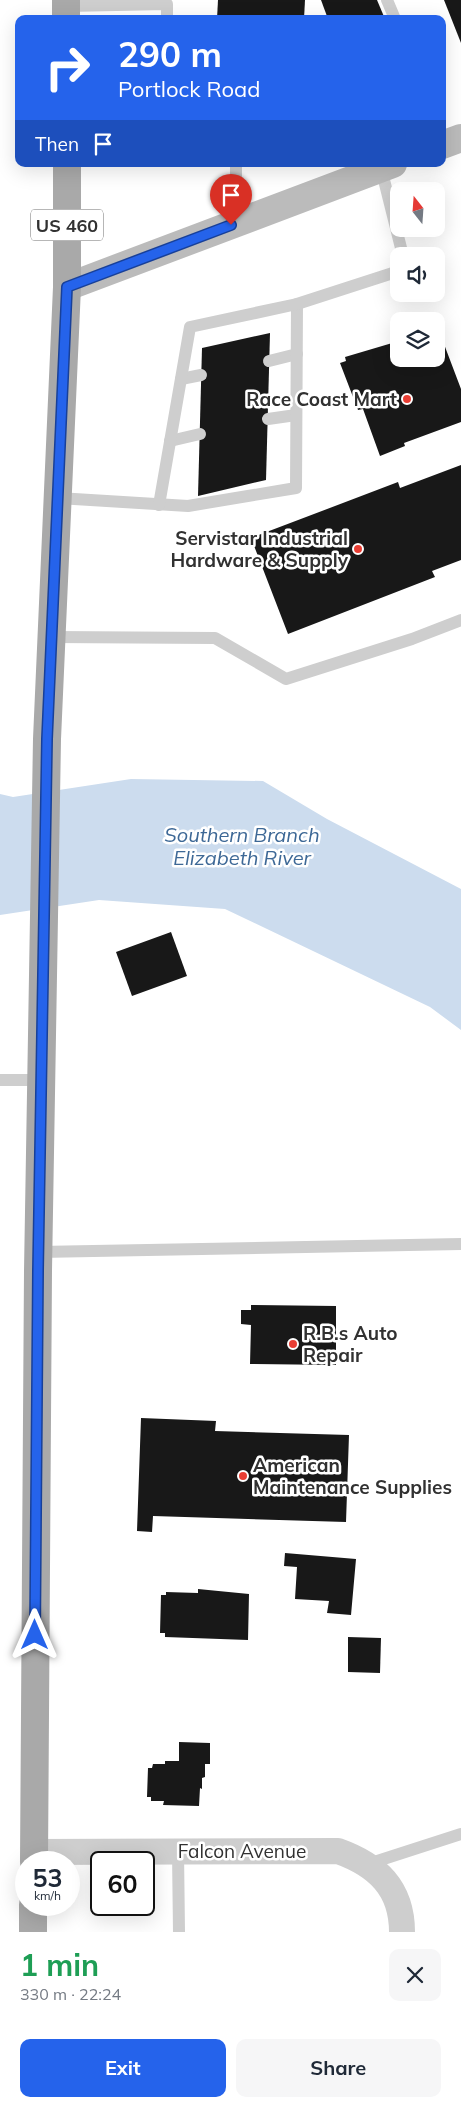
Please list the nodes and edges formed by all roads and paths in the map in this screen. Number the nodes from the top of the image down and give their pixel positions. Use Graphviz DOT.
graph roads {
  1 [pos="387,0"];
  2 [pos="146,2"];
  3 [pos="66,8"];
  4 [pos="167,15"];
  5 [pos="393,15"];
  6 [pos="67,167"];
  7 [pos="236,167"];
  8 [pos="384,167"];
  9 [pos="387,167"];
  10 [pos="249,218"];
  11 [pos="401,247"];
  12 [pos="390,274"];
  13 [pos="67,287"];
  14 [pos="297,304"];
  15 [pos="297,354"];
  16 [pos="269,361"];
  17 [pos="201,375"];
  18 [pos="181,379"];
  19 [pos="296,415"];
  20 [pos="268,419"];
  21 [pos="200,434"];
  22 [pos="170,442"];
  23 [pos="58,498"];
  24 [pos="159,505"];
  25 [pos="461,620"];
  26 [pos="52,636"];
  27 [pos="0,1080"];
  28 [pos="42,1080"];
  29 [pos="461,1244"];
  30 [pos="39,1252"];
  31 [pos="461,1834"];
  32 [pos="34,1851"];
  33 [pos="178,1851"];
  34 [pos="80,1855"];
  35 [pos="368,1864"];
  36 [pos="33,1916"];
  37 [pos="32,1932"];
  38 [pos="179,1932"];
  39 [pos="402,1932"];
  1 -- 5 [label="lane"];
  2 -- 3 [label="lane"];
  2 -- 4 [label="lane"];
  6 -- 13 [label="main road, US 460"];
  7 -- 10 [label="lane"];
  8 -- 10 [label="main road"];
  9 -- 11 [label="lane"];
  10 -- 13 [label="main road"];
  12 -- 14 [label="lane"];
  13 -- 23 [label="main road, US 460"];
  14 -- 15 [label="lane"];
  14 -- 18 [label="lane"];
  15 -- 16 [label="lane"];
  15 -- 19 [label="lane"];
  17 -- 18 [label="lane"];
  18 -- 22 [label="lane"];
  19 -- 20 [label="lane"];
  19 -- 24 [label="lane"];
  21 -- 22 [label="lane"];
  22 -- 24 [label="lane"];
  23 -- 24 [label="lane"];
  23 -- 26 [label="main road, US 460"];
  25 -- 26 [label="lane"];
  26 -- 28 [label="main road, US 460"];
  27 -- 28 [label="lane"];
  28 -- 30 [label="main road, US 460"];
  29 -- 30 [label="lane"];
  30 -- 32 [label="main road, US 460"];
  31 -- 35 [label="lane"];
  33 -- 34 [label="street, Falcon Avenue"];
  33 -- 35 [label="street, Falcon Avenue"];
  33 -- 38 [label="lane"];
  35 -- 39 [label="street, Falcon Avenue"];
  36 -- 37 [label="main road"];
}
